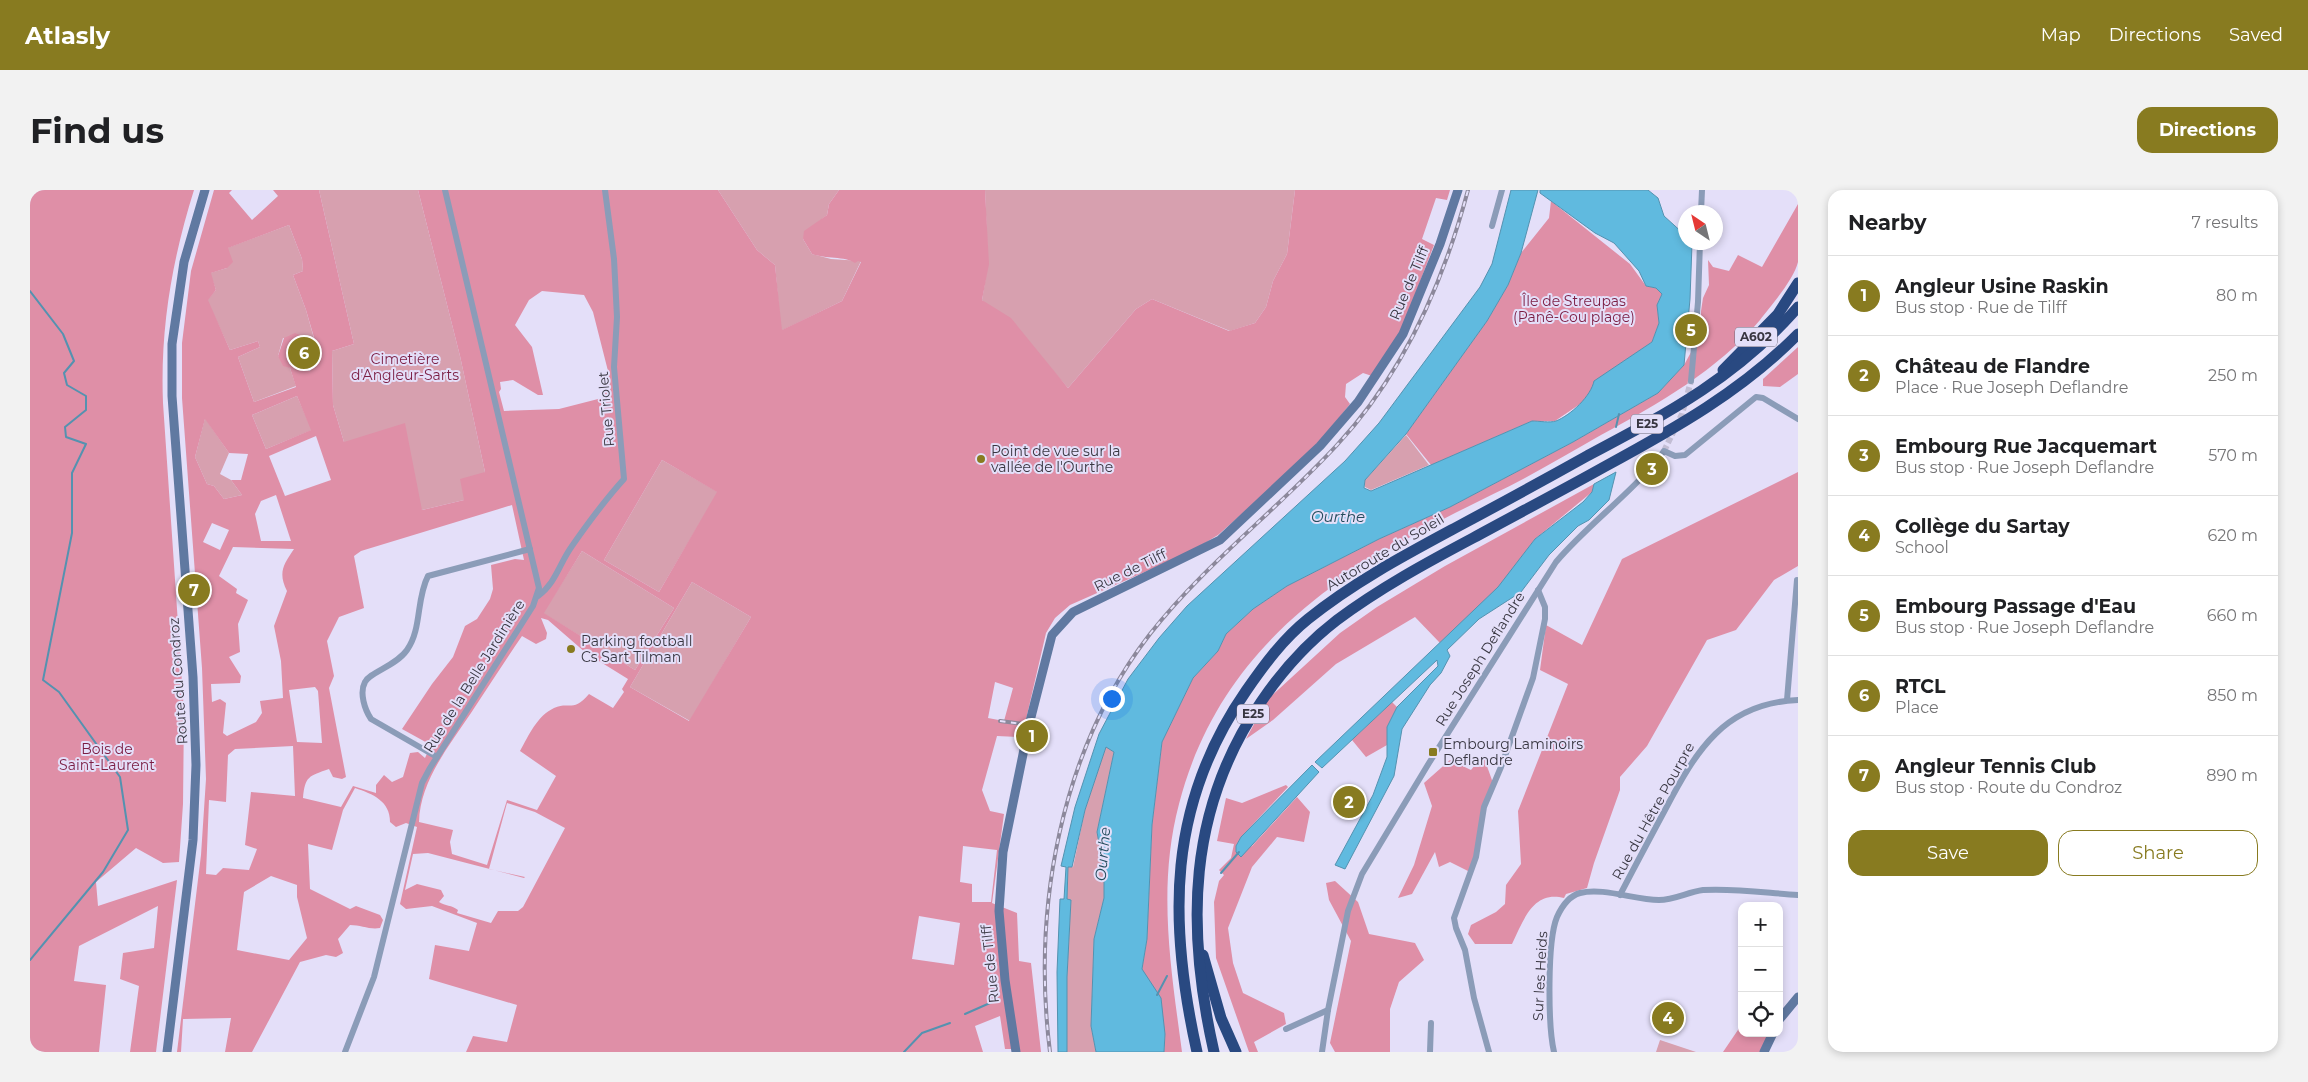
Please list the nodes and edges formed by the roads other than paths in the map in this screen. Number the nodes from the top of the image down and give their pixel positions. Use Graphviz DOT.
graph roads {
  1 [pos="205,190"];
  2 [pos="445,190"];
  3 [pos="605,190"];
  4 [pos="1458,190"];
  5 [pos="1502,190"];
  6 [pos="1702,190"];
  7 [pos="1701,205"];
  8 [pos="1492,226"];
  9 [pos="1700,250"];
  10 [pos="1798,283"];
  11 [pos="1798,307"];
  12 [pos="1798,334"];
  13 [pos="1691,381"];
  14 [pos="1709,387"];
  15 [pos="1798,419"];
  16 [pos="530,549"];
  17 [pos="1797,580"];
  18 [pos="1538,590"];
  19 [pos="538,596"];
  20 [pos="1787,700"];
  21 [pos="1798,700"];
  22 [pos="437,757"];
  23 [pos="1620,894"];
  24 [pos="1798,895"];
  25 [pos="1198,944"];
  26 [pos="1796,1002"];
  27 [pos="1328,1010"];
  28 [pos="1783,1016"];
  29 [pos="1190,1020"];
  30 [pos="1431,1022"];
  31 [pos="1286,1029"];
  32 [pos="1771,1037"];
  33 [pos="167,1052"];
  34 [pos="345,1052"];
  35 [pos="1016,1052"];
  36 [pos="1189,1052"];
  37 [pos="1197,1052"];
  38 [pos="1214,1052"];
  39 [pos="1236,1052"];
  40 [pos="1322,1052"];
  41 [pos="1430,1052"];
  42 [pos="1489,1052"];
  43 [pos="1554,1052"];
  44 [pos="1764,1052"];
  1 -- 33 [label="main road, Route du Condroz"];
  2 -- 16 [label="street, Rue de la Belle Jardinière"];
  3 -- 19 [label="street, Rue Triolet"];
  4 -- 35 [label="main road, Rue de Tilff"];
  5 -- 8 [label="street"];
  6 -- 7 [label="street"];
  9 -- 13 [label="street"];
  10 -- 14 [label="highway, A602"];
  11 -- 14 [label="highway, Autoroute du Soleil / E25"];
  12 -- 25 [label="highway, E25"];
  14 -- 29 [label="highway, Autoroute du Soleil / E25"];
  15 -- 18 [label="street, Rue Joseph Deflandre"];
  16 -- 19 [label="street, Rue de la Belle Jardinière"];
  16 -- 22 [label="street"];
  17 -- 20 [label="street"];
  18 -- 27 [label="street, Rue Joseph Deflandre"];
  18 -- 42 [label="street"];
  19 -- 22 [label="street, Rue de la Belle Jardinière"];
  20 -- 21 [label="street, Rue du Hêtre Pourpre"];
  20 -- 23 [label="street, Rue du Hêtre Pourpre"];
  22 -- 34 [label="street, Rue de la Belle Jardinière"];
  23 -- 24 [label="street"];
  23 -- 43 [label="street, Sur les Heids"];
  25 -- 38 [label="highway, E25"];
  25 -- 39 [label="highway"];
  26 -- 28 [label="main road"];
  27 -- 31 [label="street"];
  27 -- 40 [label="street, Rue Joseph Deflandre"];
  29 -- 36 [label="highway"];
  29 -- 37 [label="highway, Autoroute du Soleil / E25"];
  30 -- 41 [label="street"];
  32 -- 44 [label="main road"];
}
